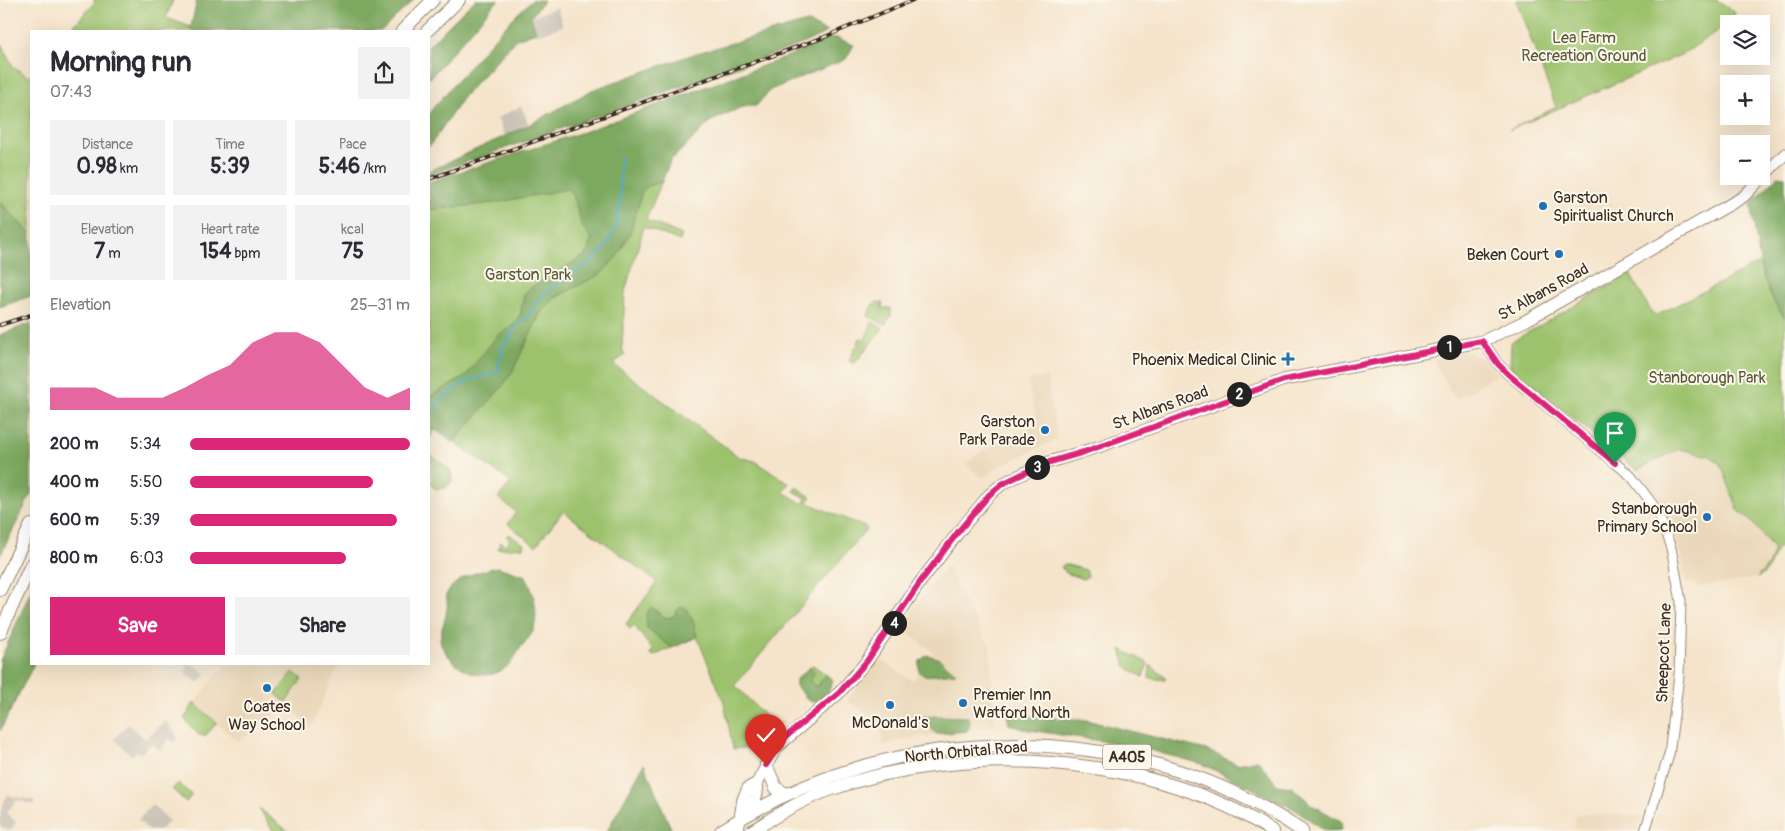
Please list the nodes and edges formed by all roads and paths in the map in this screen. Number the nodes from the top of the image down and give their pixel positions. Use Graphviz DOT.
graph roads {
  1 [pos="433,0"];
  2 [pos="458,0"];
  3 [pos="403,30"];
  4 [pos="428,30"];
  5 [pos="1785,154"];
  6 [pos="1482,341"];
  7 [pos="30,527"];
  8 [pos="30,567"];
  9 [pos="0,590"];
  10 [pos="0,633"];
  11 [pos="766,765"];
  12 [pos="786,794"];
  13 [pos="785,810"];
  14 [pos="742,817"];
  15 [pos="721,831"];
  16 [pos="738,831"];
  17 [pos="752,831"];
  18 [pos="1272,831"];
  19 [pos="1302,831"];
  20 [pos="1645,831"];
  1 -- 3 [label="highway"];
  2 -- 4 [label="highway"];
  5 -- 6 [label="main road, St Albans Road"];
  6 -- 11 [label="main road, St Albans Road"];
  6 -- 20 [label="street, Sheepcot Lane"];
  7 -- 9 [label="highway"];
  8 -- 10 [label="highway"];
  11 -- 12 [label="highway"];
  11 -- 14 [label="main road, St Albans Road"];
  12 -- 14 [label="highway, North Orbital Road / A405"];
  12 -- 19 [label="highway, North Orbital Road / A405"];
  13 -- 14 [label="highway"];
  13 -- 17 [label="highway, North Orbital Road / A405"];
  13 -- 18 [label="highway, North Orbital Road / A405"];
  14 -- 15 [label="highway, North Orbital Road / A405"];
  14 -- 16 [label="main road, St Albans Road"];
}
